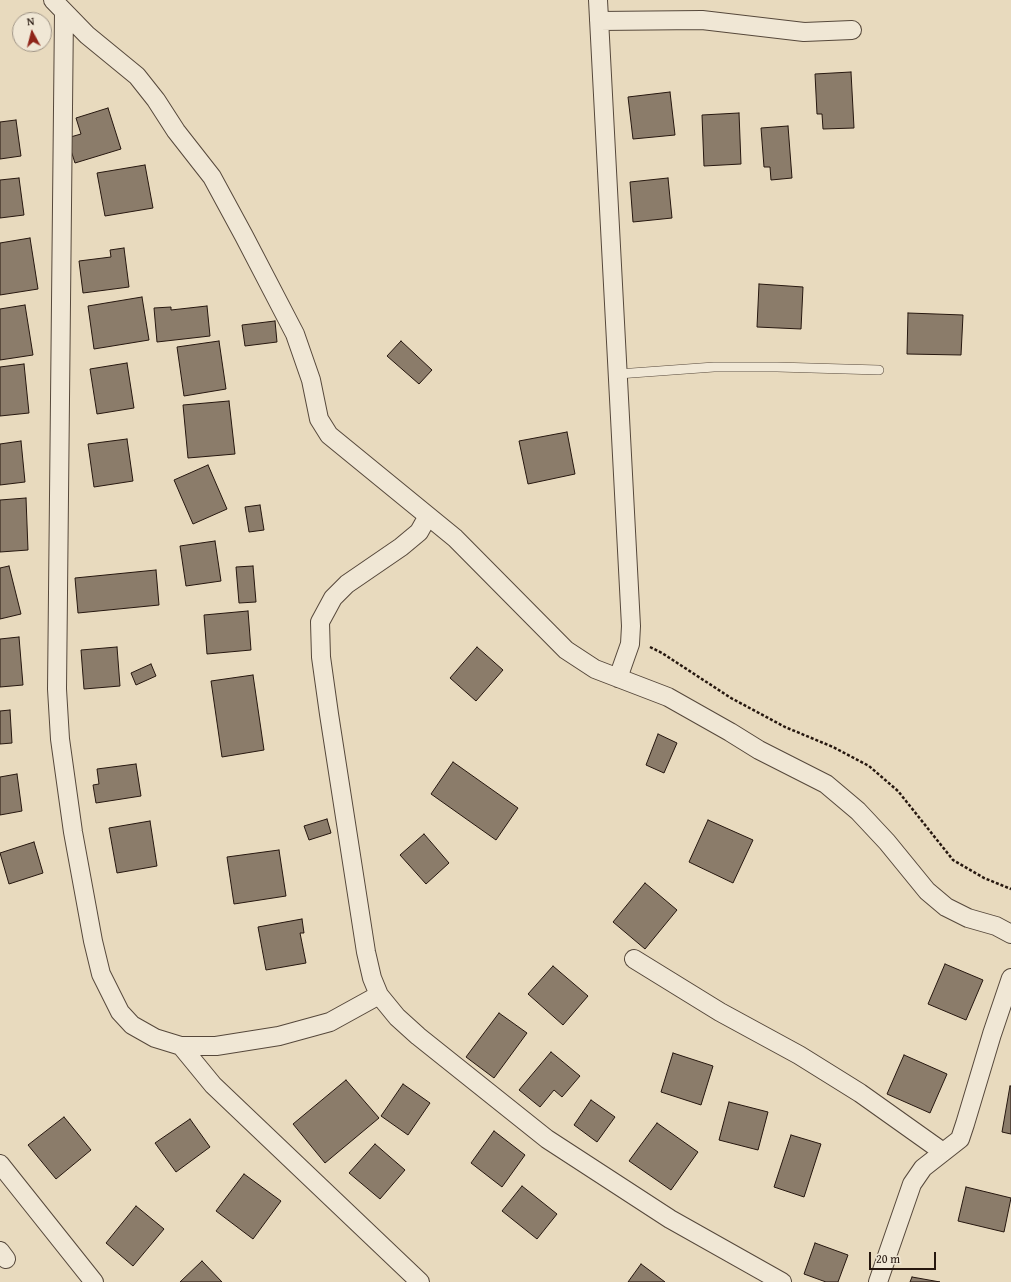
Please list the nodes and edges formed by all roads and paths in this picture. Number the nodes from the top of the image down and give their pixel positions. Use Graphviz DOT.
graph roads {
  1 [pos="598,0"];
  2 [pos="58,6"];
  3 [pos="599,21"];
  4 [pos="852,30"];
  5 [pos="879,370"];
  6 [pos="618,374"];
  7 [pos="428,516"];
  8 [pos="630,644"];
  9 [pos="618,678"];
  10 [pos="1011,889"];
  11 [pos="1011,934"];
  12 [pos="634,959"];
  13 [pos="1011,978"];
  14 [pos="379,995"];
  15 [pos="181,1046"];
  16 [pos="943,1152"];
  17 [pos="0,1164"];
  18 [pos="94,1282"];
  19 [pos="420,1282"];
  20 [pos="782,1282"];
  21 [pos="878,1282"];
  1 -- 3 [label="street"];
  2 -- 7 [label="street"];
  2 -- 15 [label="street"];
  3 -- 4 [label="street"];
  3 -- 6 [label="street"];
  5 -- 6 [label="lane"];
  6 -- 8 [label="street"];
  7 -- 9 [label="street"];
  7 -- 14 [label="street"];
  8 -- 9 [label="street"];
  8 -- 10 [label="path"];
  9 -- 11 [label="street"];
  12 -- 16 [label="street"];
  13 -- 16 [label="street"];
  14 -- 15 [label="street"];
  14 -- 20 [label="street"];
  15 -- 19 [label="street"];
  16 -- 21 [label="street"];
  17 -- 18 [label="street"];
}
